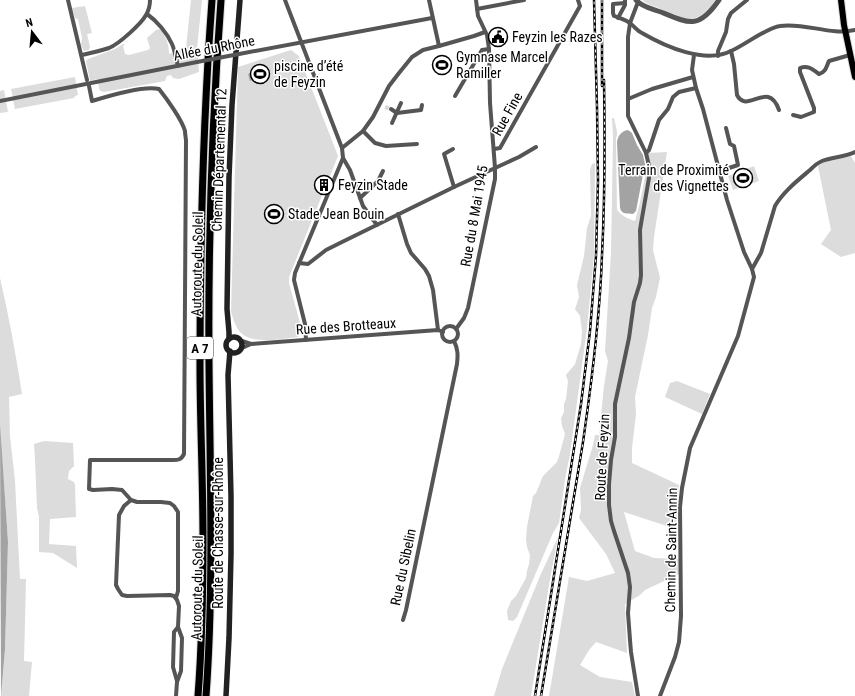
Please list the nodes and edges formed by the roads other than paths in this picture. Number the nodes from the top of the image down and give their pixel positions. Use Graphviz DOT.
graph roads {
  1 [pos="68,0"];
  2 [pos="150,0"];
  3 [pos="212,0"];
  4 [pos="221,0"];
  5 [pos="240,0"];
  6 [pos="285,0"];
  7 [pos="429,0"];
  8 [pos="476,0"];
  9 [pos="524,0"];
  10 [pos="578,0"];
  11 [pos="719,0"];
  12 [pos="747,0"];
  13 [pos="841,0"];
  14 [pos="637,1"];
  15 [pos="625,2"];
  16 [pos="477,9"];
  17 [pos="147,14"];
  18 [pos="432,18"];
  19 [pos="618,18"];
  20 [pos="630,23"];
  21 [pos="855,30"];
  22 [pos="486,32"];
  23 [pos="845,32"];
  24 [pos="302,42"];
  25 [pos="439,46"];
  26 [pos="489,49"];
  27 [pos="731,52"];
  28 [pos="82,55"];
  29 [pos="694,55"];
  30 [pos="850,55"];
  31 [pos="718,56"];
  32 [pos="178,66"];
  33 [pos="693,77"];
  34 [pos="855,77"];
  35 [pos="87,80"];
  36 [pos="89,86"];
  37 [pos="696,88"];
  38 [pos="455,96"];
  39 [pos="628,99"];
  40 [pos="0,101"];
  41 [pos="401,103"];
  42 [pos="380,104"];
  43 [pos="385,107"];
  44 [pos="390,109"];
  45 [pos="779,110"];
  46 [pos="397,113"];
  47 [pos="793,115"];
  48 [pos="424,116"];
  49 [pos="392,124"];
  50 [pos="726,128"];
  51 [pos="363,131"];
  52 [pos="417,144"];
  53 [pos="536,147"];
  54 [pos="342,148"];
  55 [pos="453,149"];
  56 [pos="494,149"];
  57 [pos="855,152"];
  58 [pos="646,153"];
  59 [pos="343,158"];
  60 [pos="495,168"];
  61 [pos="383,170"];
  62 [pos="720,171"];
  63 [pos="454,187"];
  64 [pos="360,198"];
  65 [pos="398,214"];
  66 [pos="377,225"];
  67 [pos="299,264"];
  68 [pos="752,269"];
  69 [pos="228,320"];
  70 [pos="456,329"];
  71 [pos="440,331"];
  72 [pos="236,337"];
  73 [pos="229,339"];
  74 [pos="306,340"];
  75 [pos="454,341"];
  76 [pos="242,344"];
  77 [pos="230,351"];
  78 [pos="236,353"];
  79 [pos="229,369"];
  80 [pos="131,500"];
  81 [pos="176,598"];
  82 [pos="403,620"];
  83 [pos="178,627"];
  84 [pos="177,682"];
  85 [pos="176,696"];
  86 [pos="198,696"];
  87 [pos="206,696"];
  88 [pos="226,696"];
  89 [pos="638,696"];
  90 [pos="660,696"];
  1 -- 28 [label="street"];
  2 -- 17 [label="street"];
  3 -- 86 [label="highway, Autoroute du Soleil / A 7"];
  4 -- 87 [label="highway, Autoroute du Soleil / A 7"];
  5 -- 69 [label="main road, Chemin Départemental 12"];
  6 -- 24 [label="street"];
  7 -- 18 [label="street"];
  8 -- 16 [label="street, Rue du 8 Mai 1945"];
  9 -- 16 [label="street"];
  10 -- 56 [label="street, Rue Fine"];
  11 -- 14 [label="street"];
  12 -- 31 [label="street"];
  13 -- 23 [label="main road"];
  14 -- 20 [label="street, Route de Feyzin"];
  15 -- 19 [label="street"];
  15 -- 19 [label="street"];
  16 -- 22 [label="street, Rue du 8 Mai 1945"];
  17 -- 28 [label="street"];
  17 -- 32 [label="street"];
  18 -- 24 [label="street, Allée du Rhône"];
  18 -- 25 [label="street"];
  19 -- 20 [label="street"];
  20 -- 29 [label="street"];
  20 -- 39 [label="street, Route de Feyzin"];
  21 -- 23 [label="street"];
  22 -- 25 [label="street"];
  22 -- 26 [label="street, Rue du 8 Mai 1945"];
  23 -- 27 [label="street"];
  23 -- 30 [label="main road"];
  24 -- 32 [label="street, Allée du Rhône, bridge"];
  24 -- 54 [label="street"];
  25 -- 42 [label="street"];
  26 -- 38 [label="street"];
  26 -- 56 [label="street, Rue du 8 Mai 1945"];
  27 -- 31 [label="street"];
  27 -- 45 [label="street"];
  28 -- 35 [label="street"];
  29 -- 31 [label="street"];
  29 -- 33 [label="street"];
  30 -- 34 [label="main road"];
  30 -- 47 [label="street"];
  32 -- 40 [label="street, Allée du Rhône"];
  33 -- 37 [label="street"];
  33 -- 39 [label="street"];
  36 -- 80 [label="street"];
  37 -- 58 [label="street"];
  37 -- 62 [label="street"];
  39 -- 58 [label="street, Route de Feyzin"];
  41 -- 46 [label="street"];
  42 -- 43 [label="street"];
  42 -- 51 [label="street"];
  44 -- 46 [label="street"];
  46 -- 48 [label="street"];
  46 -- 49 [label="street"];
  50 -- 62 [label="street"];
  51 -- 52 [label="street"];
  51 -- 54 [label="street"];
  53 -- 60 [label="street"];
  54 -- 59 [label="street"];
  55 -- 63 [label="street"];
  56 -- 60 [label="street, Rue du 8 Mai 1945"];
  57 -- 68 [label="street"];
  58 -- 89 [label="street, Route de Feyzin"];
  59 -- 64 [label="street"];
  59 -- 67 [label="street"];
  60 -- 63 [label="street"];
  60 -- 70 [label="street, Rue du 8 Mai 1945"];
  61 -- 64 [label="street"];
  62 -- 68 [label="street"];
  63 -- 65 [label="street"];
  64 -- 66 [label="street"];
  65 -- 66 [label="street"];
  65 -- 71 [label="street"];
  66 -- 67 [label="street"];
  67 -- 74 [label="street"];
  68 -- 90 [label="street, Chemin de Saint-Annin"];
  69 -- 72 [label="main road, Chemin Départemental 12"];
  69 -- 73 [label="main road, Chemin Départemental 12"];
  70 -- 71 [label="street"];
  70 -- 75 [label="street"];
  71 -- 74 [label="street, Rue des Brotteaux"];
  71 -- 75 [label="street"];
  72 -- 73 [label="main road"];
  72 -- 76 [label="main road"];
  73 -- 77 [label="main road"];
  74 -- 76 [label="street, Rue des Brotteaux"];
  75 -- 82 [label="street, Rue du Sibelin"];
  76 -- 78 [label="main road"];
  77 -- 78 [label="main road"];
  77 -- 79 [label="main road, Route de Chasse-sur-Rhône"];
  78 -- 79 [label="main road, Route de Chasse-sur-Rhône"];
  79 -- 88 [label="main road, Route de Chasse-sur-Rhône"];
  80 -- 81 [label="street"];
  80 -- 81 [label="street"];
  81 -- 83 [label="street"];
  83 -- 84 [label="street"];
  83 -- 84 [label="street"];
  84 -- 85 [label="street"];
}
